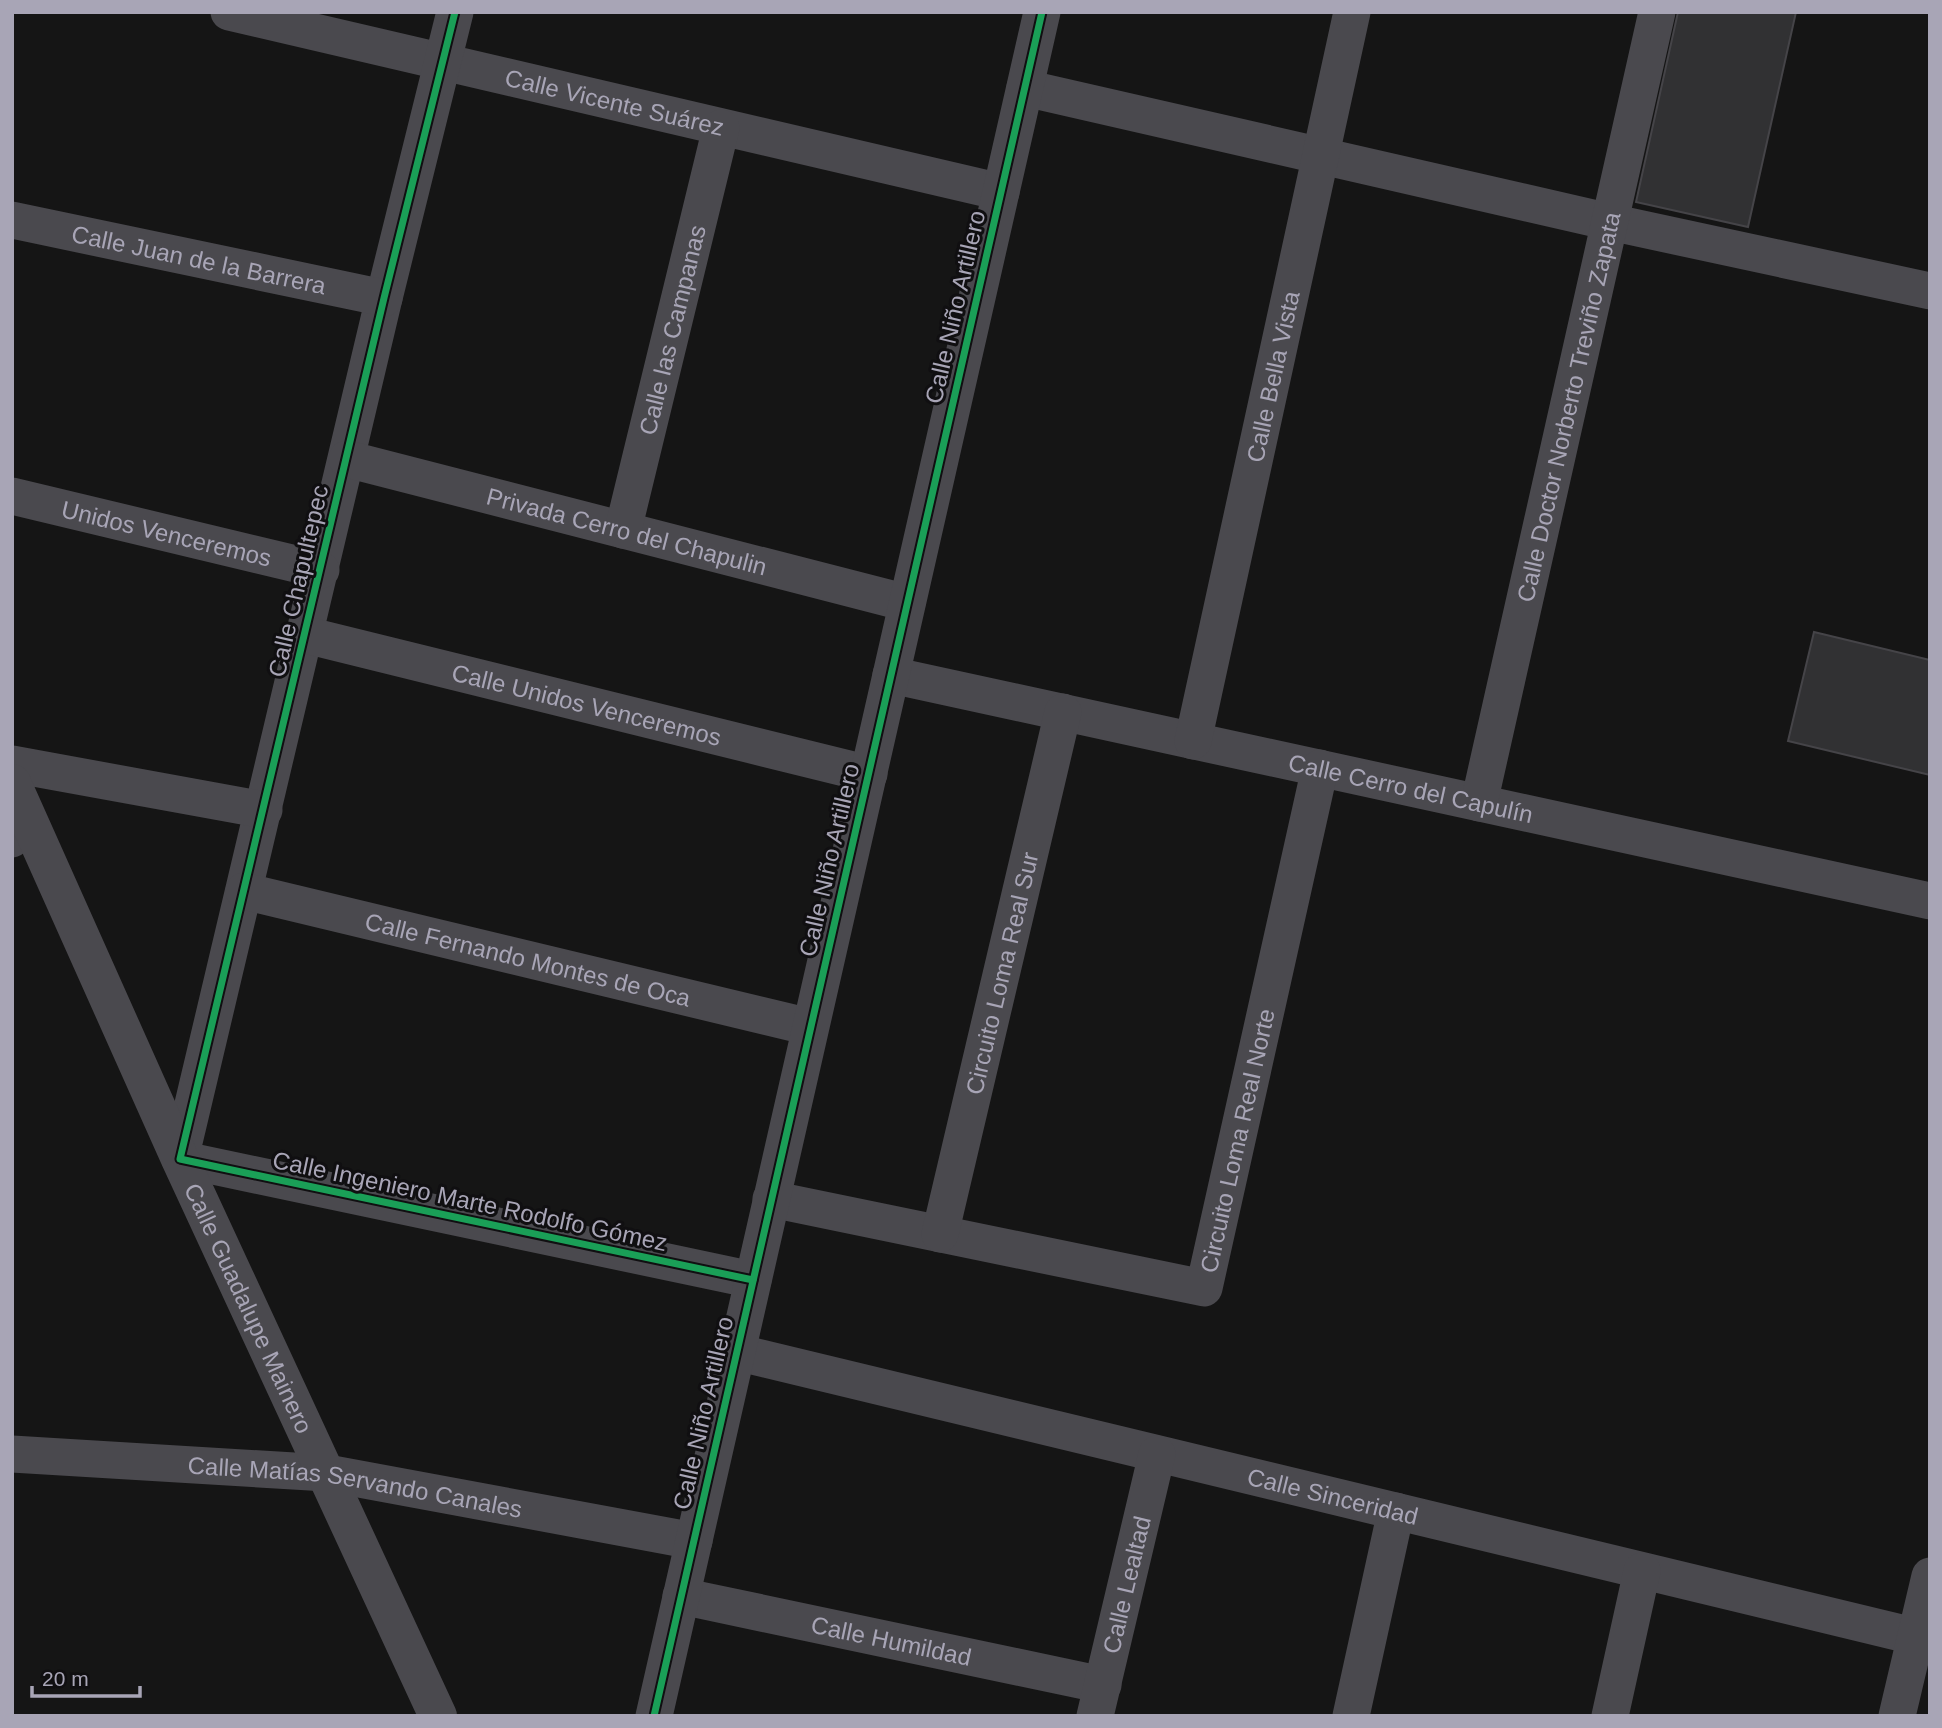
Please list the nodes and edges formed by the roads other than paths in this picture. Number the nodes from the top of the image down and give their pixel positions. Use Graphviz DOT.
graph roads {
  1 [pos="229,12"];
  2 [pos="455,12"];
  3 [pos="1042,12"];
  4 [pos="1352,12"];
  5 [pos="1657,12"];
  6 [pos="444,62"];
  7 [pos="1025,88"];
  8 [pos="721,128"];
  9 [pos="1321,156"];
  10 [pos="1001,192"];
  11 [pos="12,220"];
  12 [pos="1610,222"];
  13 [pos="1930,290"];
  14 [pos="384,298"];
  15 [pos="347,459"];
  16 [pos="12,496"];
  17 [pos="623,530"];
  18 [pos="321,570"];
  19 [pos="907,603"];
  20 [pos="306,635"];
  21 [pos="891,675"];
  22 [pos="1063,712"];
  23 [pos="1193,741"];
  24 [pos="1320,768"];
  25 [pos="869,774"];
  26 [pos="13,779"];
  27 [pos="1479,803"];
  28 [pos="264,810"];
  29 [pos="12,839"];
  30 [pos="244,891"];
  31 [pos="1930,901"];
  32 [pos="810,1027"];
  33 [pos="180,1159"];
  34 [pos="771,1199"];
  35 [pos="940,1234"];
  36 [pos="753,1280"];
  37 [pos="736,1352"];
  38 [pos="12,1454"];
  39 [pos="1157,1454"];
  40 [pos="327,1473"];
  41 [pos="1396,1511"];
  42 [pos="694,1541"];
  43 [pos="1642,1571"];
  44 [pos="1930,1576"];
  45 [pos="681,1597"];
  46 [pos="1923,1639"];
  47 [pos="1099,1700"];
  48 [pos="438,1716"];
  49 [pos="654,1716"];
  50 [pos="1351,1716"];
  51 [pos="1610,1716"];
  52 [pos="1897,1716"];
  1 -- 6 [label="street, Calle Vicente Suárez"];
  2 -- 6 [label="street, Calle Chapultepec"];
  3 -- 7 [label="street, Calle Niño Artillero"];
  4 -- 9 [label="street, Calle Bella Vista"];
  5 -- 12 [label="street, Calle Doctor Norberto Treviño Zapata"];
  6 -- 8 [label="street, Calle Vicente Suárez"];
  6 -- 14 [label="street, Calle Chapultepec"];
  7 -- 9 [label="street"];
  7 -- 10 [label="street, Calle Niño Artillero"];
  8 -- 10 [label="street, Calle Vicente Suárez"];
  8 -- 17 [label="street, Calle las Campanas"];
  9 -- 12 [label="street"];
  9 -- 23 [label="street, Calle Bella Vista"];
  10 -- 19 [label="street, Calle Niño Artillero"];
  11 -- 14 [label="street, Calle Juan de la Barrera"];
  12 -- 13 [label="street"];
  12 -- 27 [label="street, Calle Doctor Norberto Treviño Zapata"];
  14 -- 15 [label="street, Calle Chapultepec"];
  15 -- 17 [label="street, Privada Cerro del Chapulin"];
  15 -- 18 [label="street, Calle Chapultepec"];
  16 -- 18 [label="street, Unidos Venceremos"];
  17 -- 19 [label="street, Privada Cerro del Chapulin"];
  18 -- 20 [label="street, Calle Chapultepec"];
  19 -- 21 [label="street, Calle Niño Artillero"];
  20 -- 25 [label="street, Calle Unidos Venceremos"];
  20 -- 28 [label="street, Calle Chapultepec"];
  21 -- 22 [label="street, Calle Cerro del Capulín"];
  21 -- 25 [label="street, Calle Niño Artillero"];
  22 -- 23 [label="street, Calle Cerro del Capulín"];
  22 -- 35 [label="street, Circuito Loma Real Sur"];
  23 -- 24 [label="street, Calle Cerro del Capulín"];
  24 -- 27 [label="street, Calle Cerro del Capulín"];
  24 -- 35 [label="street, Circuito Loma Real Norte"];
  25 -- 32 [label="street, Calle Niño Artillero"];
  26 -- 28 [label="street"];
  26 -- 29 [label="street"];
  26 -- 33 [label="street, Calle Guadalupe Mainero"];
  27 -- 31 [label="street, Calle Cerro del Capulín"];
  28 -- 30 [label="street, Calle Chapultepec"];
  30 -- 32 [label="street, Calle Fernando Montes de Oca"];
  30 -- 33 [label="street, Calle Chapultepec"];
  32 -- 34 [label="street, Calle Niño Artillero"];
  33 -- 36 [label="street, Calle Ingeniero Marte Rodolfo Gómez"];
  33 -- 40 [label="street, Calle Guadalupe Mainero"];
  34 -- 35 [label="street, Circuito Loma Real Norte"];
  34 -- 36 [label="street, Calle Niño Artillero"];
  36 -- 37 [label="street, Calle Niño Artillero"];
  37 -- 39 [label="street, Calle Sinceridad"];
  37 -- 42 [label="street, Calle Niño Artillero"];
  38 -- 40 [label="street, Calle Matías Servando Canales"];
  39 -- 41 [label="street, Calle Sinceridad"];
  39 -- 47 [label="street, Calle Lealtad"];
  40 -- 42 [label="street, Calle Matías Servando Canales"];
  40 -- 48 [label="street, Calle Guadalupe Mainero"];
  41 -- 43 [label="street, Calle Sinceridad"];
  41 -- 50 [label="street"];
  42 -- 45 [label="street, Calle Niño Artillero"];
  43 -- 46 [label="street, Calle Sinceridad"];
  43 -- 51 [label="street"];
  44 -- 46 [label="street"];
  45 -- 47 [label="street, Calle Humildad"];
  45 -- 49 [label="street, Calle Niño Artillero"];
  46 -- 52 [label="street"];
}
